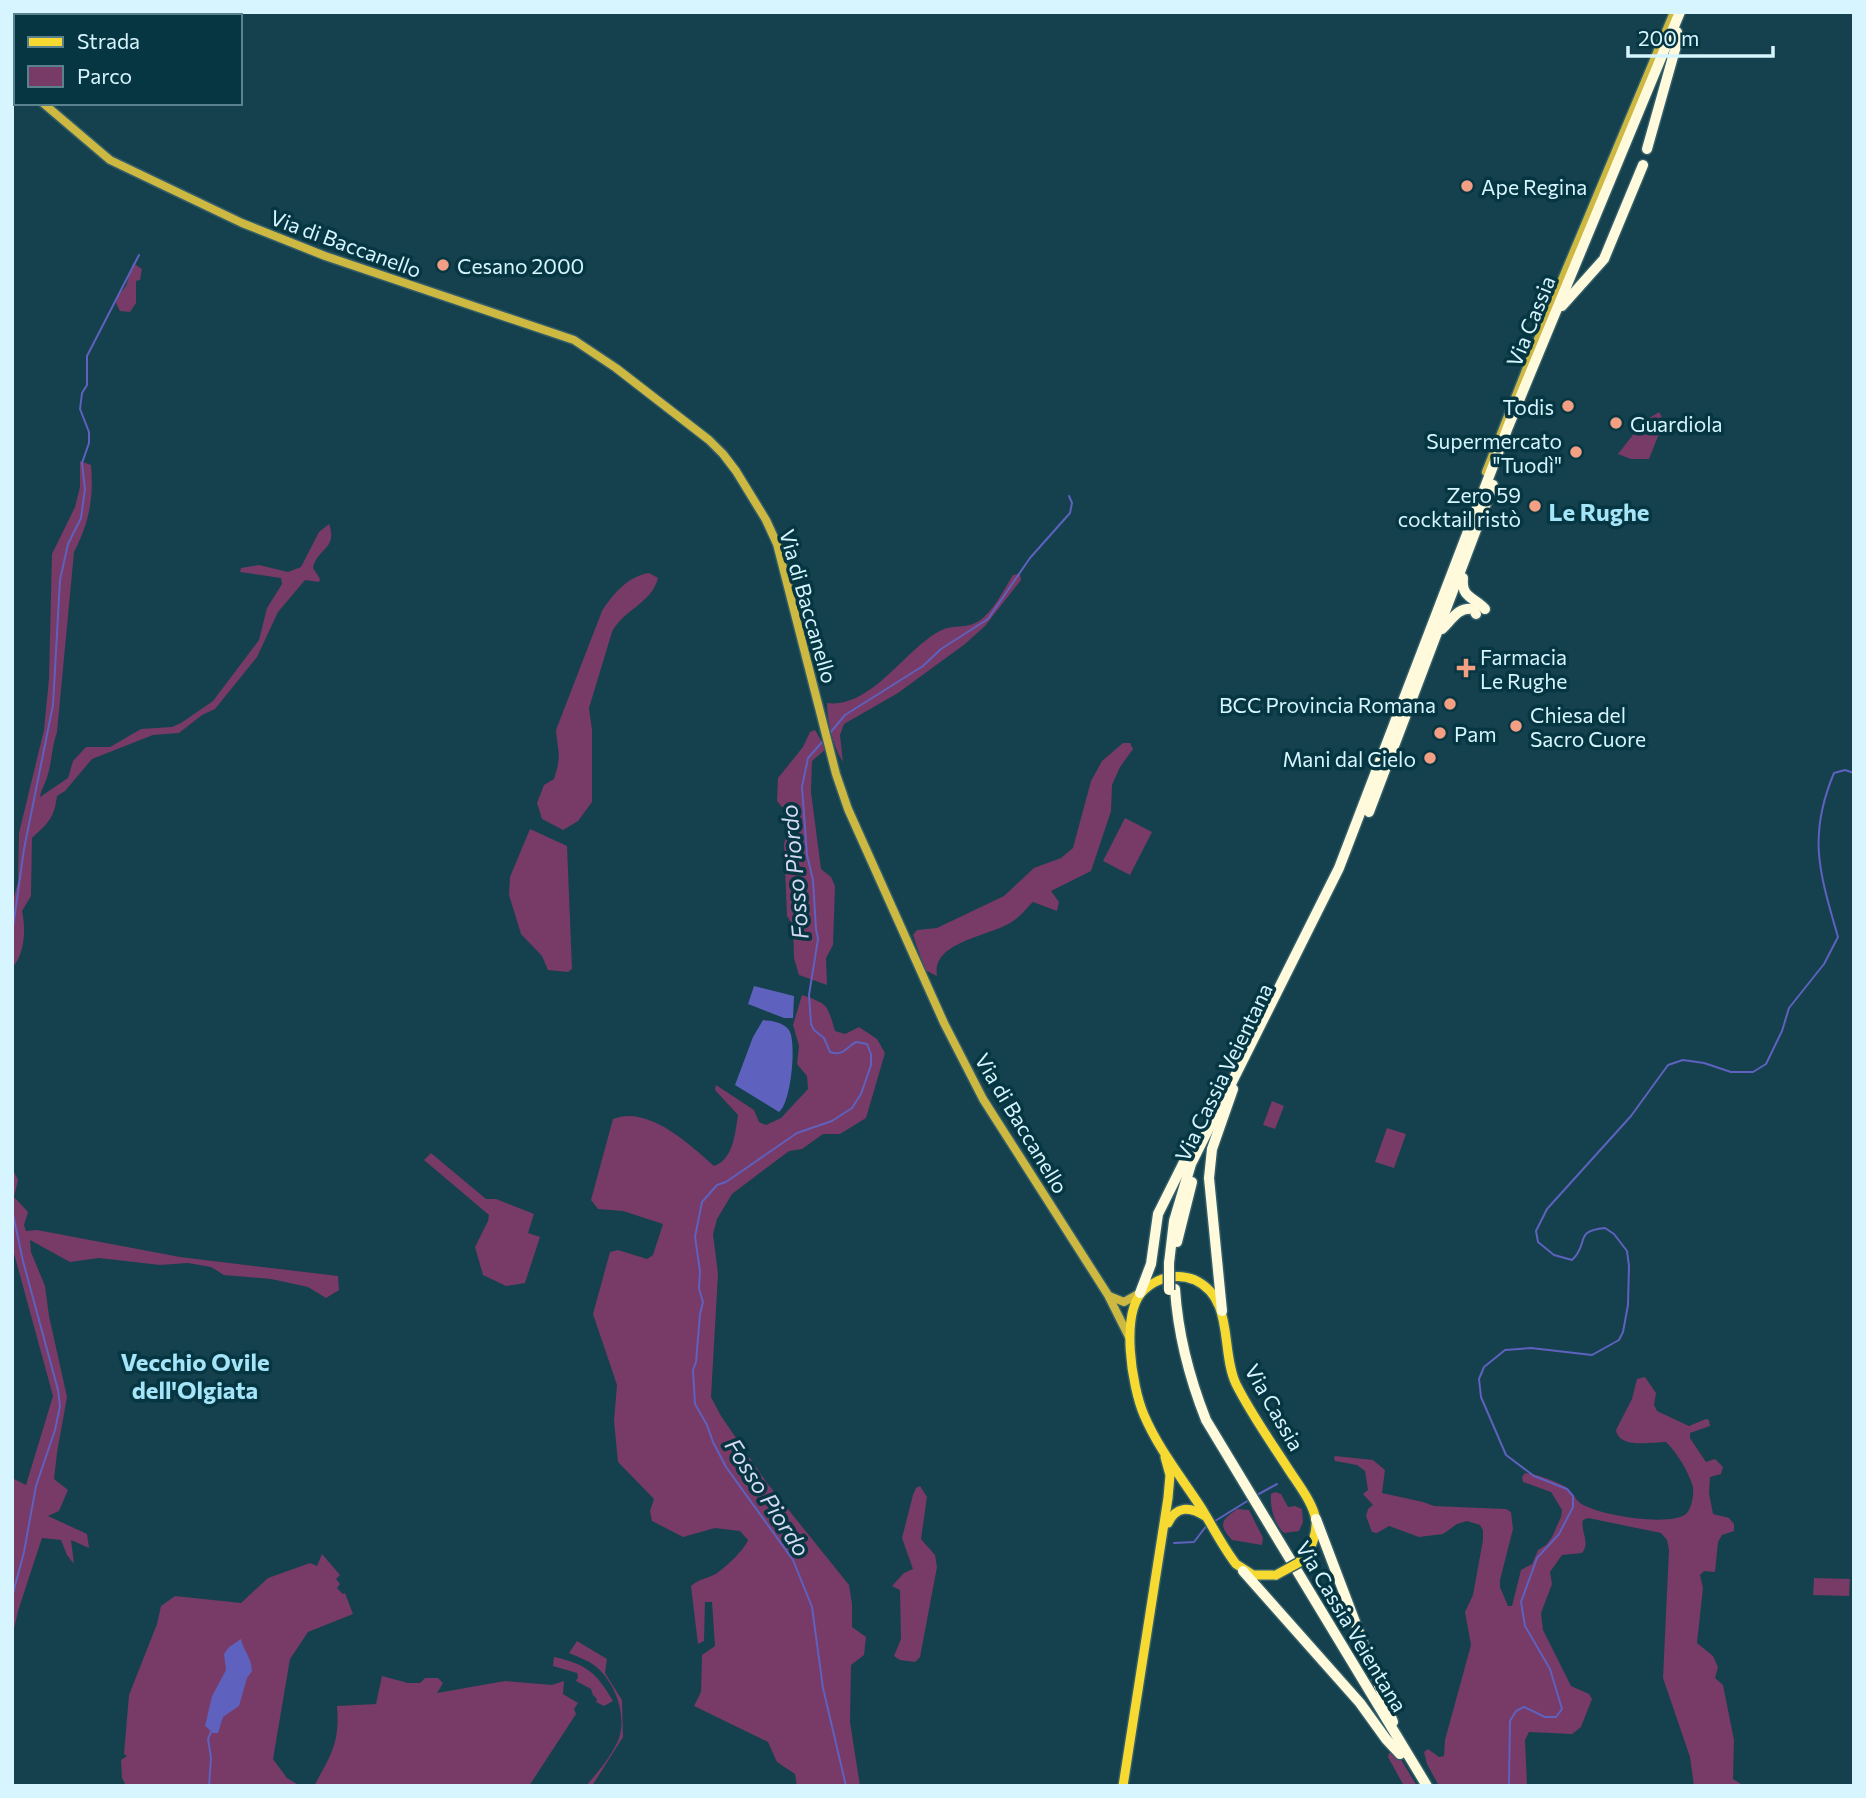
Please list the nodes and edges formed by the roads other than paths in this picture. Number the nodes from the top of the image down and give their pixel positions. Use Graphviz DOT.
graph roads {
  1 [pos="1674,12"];
  2 [pos="1680,12"];
  3 [pos="1686,12"];
  4 [pos="1677,32"];
  5 [pos="46,105"];
  6 [pos="1627,139"];
  7 [pos="1647,149"];
  8 [pos="1620,155"];
  9 [pos="1643,165"];
  10 [pos="1562,306"];
  11 [pos="1474,504"];
  12 [pos="1465,560"];
  13 [pos="1448,584"];
  14 [pos="1439,631"];
  15 [pos="1424,647"];
  16 [pos="1240,1070"];
  17 [pos="1231,1088"];
  18 [pos="1140,1293"];
  19 [pos="1108,1295"];
  20 [pos="1222,1311"];
  21 [pos="1130,1340"];
  22 [pos="1161,1446"];
  23 [pos="1251,1502"];
  24 [pos="1316,1519"];
  25 [pos="1209,1521"];
  26 [pos="1163,1534"];
  27 [pos="1243,1570"];
  28 [pos="1400,1754"];
  29 [pos="1419,1772"];
  30 [pos="1123,1786"];
  31 [pos="1420,1786"];
  32 [pos="1427,1786"];
  1 -- 6 [label="street"];
  2 -- 6 [label="highway, Via Cassia"];
  3 -- 4 [label="highway, Via Cassia"];
  4 -- 6 [label="highway, Via Cassia"];
  4 -- 7 [label="highway"];
  5 -- 19 [label="street, Via di Baccanello"];
  6 -- 8 [label="highway, Via Cassia"];
  8 -- 10 [label="highway, Via Cassia"];
  8 -- 11 [label="street"];
  8 -- 13 [label="highway, Via Cassia"];
  9 -- 10 [label="highway"];
  10 -- 12 [label="highway, Via Cassia"];
  11 -- 13 [label="highway"];
  12 -- 14 [label="highway, Via Cassia"];
  12 -- 14 [label="highway"];
  13 -- 15 [label="highway, Via Cassia"];
  14 -- 16 [label="highway, Via Cassia Veientana"];
  15 -- 16 [label="highway, Via Cassia Veientana"];
  16 -- 17 [label="highway, Via Cassia Veientana"];
  17 -- 18 [label="highway"];
  17 -- 20 [label="highway"];
  17 -- 23 [label="highway, Via Cassia Veientana"];
  18 -- 19 [label="street"];
  18 -- 20 [label="main road"];
  18 -- 21 [label="main road"];
  19 -- 21 [label="street, Via di Baccanello"];
  20 -- 24 [label="main road, Via Cassia"];
  21 -- 22 [label="main road"];
  22 -- 25 [label="main road"];
  22 -- 26 [label="main road"];
  23 -- 28 [label="highway, Via Cassia Veientana"];
  23 -- 29 [label="highway, Via Cassia Veientana"];
  24 -- 27 [label="main road, bridge"];
  24 -- 29 [label="highway"];
  25 -- 26 [label="main road"];
  25 -- 27 [label="main road"];
  26 -- 30 [label="main road"];
  27 -- 28 [label="highway"];
  28 -- 31 [label="highway, Via Cassia Veientana"];
  29 -- 32 [label="highway, Via Cassia Veientana"];
}
